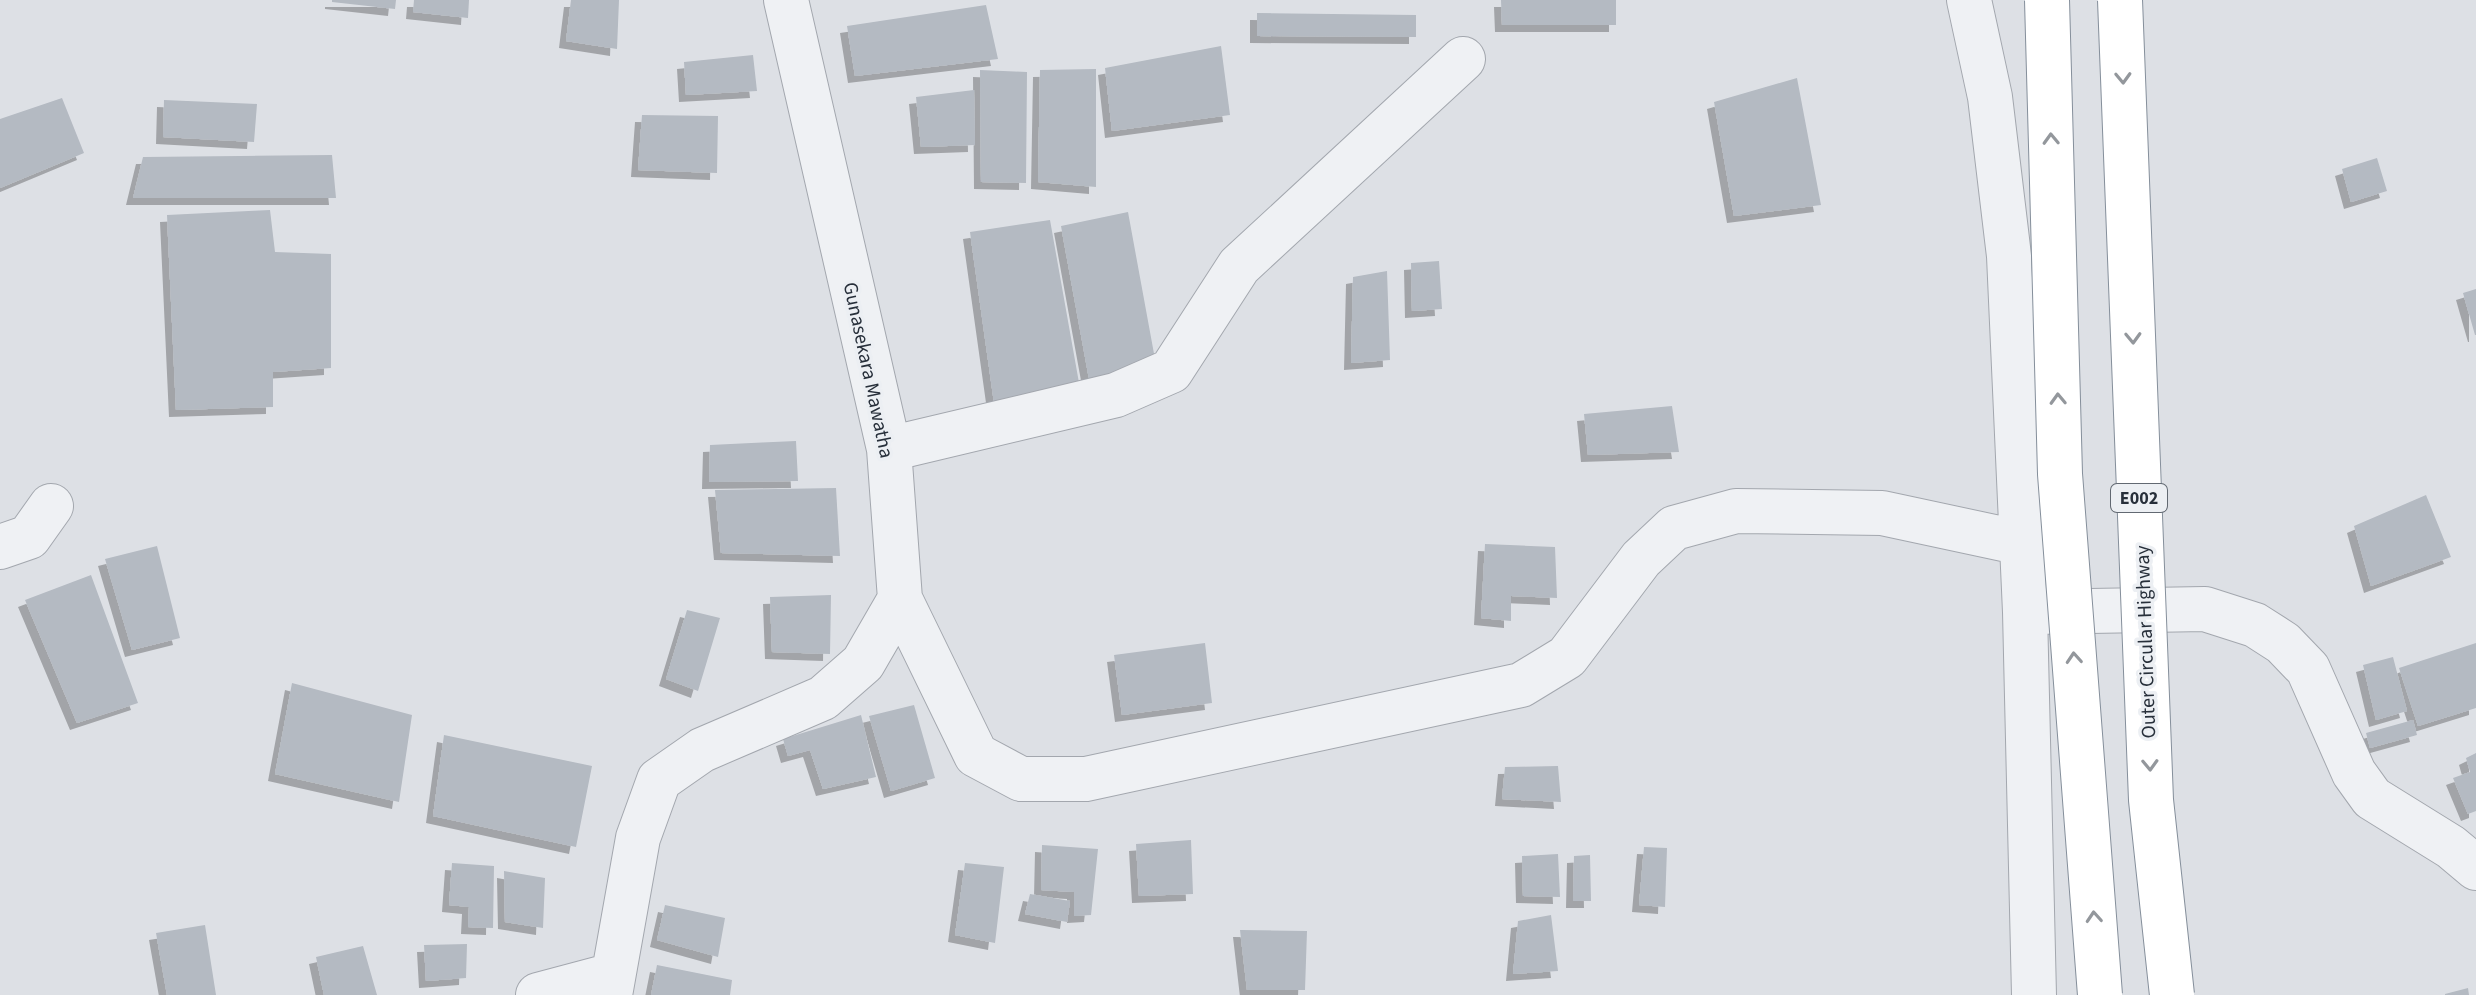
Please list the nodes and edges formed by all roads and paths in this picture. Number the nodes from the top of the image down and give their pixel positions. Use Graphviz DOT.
graph roads {
  1 [pos="786,0"];
  2 [pos="1969,0"];
  3 [pos="2047,0"];
  4 [pos="2120,0"];
  5 [pos="1463,59"];
  6 [pos="889,449"];
  7 [pos="51,506"];
  8 [pos="2022,543"];
  9 [pos="0,547"];
  10 [pos="900,599"];
  11 [pos="2025,612"];
  12 [pos="2476,868"];
  13 [pos="612,985"];
  14 [pos="538,995"];
  15 [pos="2034,995"];
  16 [pos="2100,995"];
  17 [pos="2172,995"];
  1 -- 6 [label="street, Gunasekara Mawatha"];
  2 -- 8 [label="street"];
  16 -- 3 [label="highway, one-way, bridge"];
  4 -- 17 [label="highway, Outer Circular Highway / E002, one-way, bridge"];
  5 -- 6 [label="street"];
  6 -- 10 [label="street, Gunasekara Mawatha"];
  7 -- 9 [label="street"];
  8 -- 10 [label="street"];
  8 -- 11 [label="street"];
  10 -- 13 [label="street"];
  11 -- 12 [label="street"];
  11 -- 15 [label="street"];
  13 -- 14 [label="street"];
}
